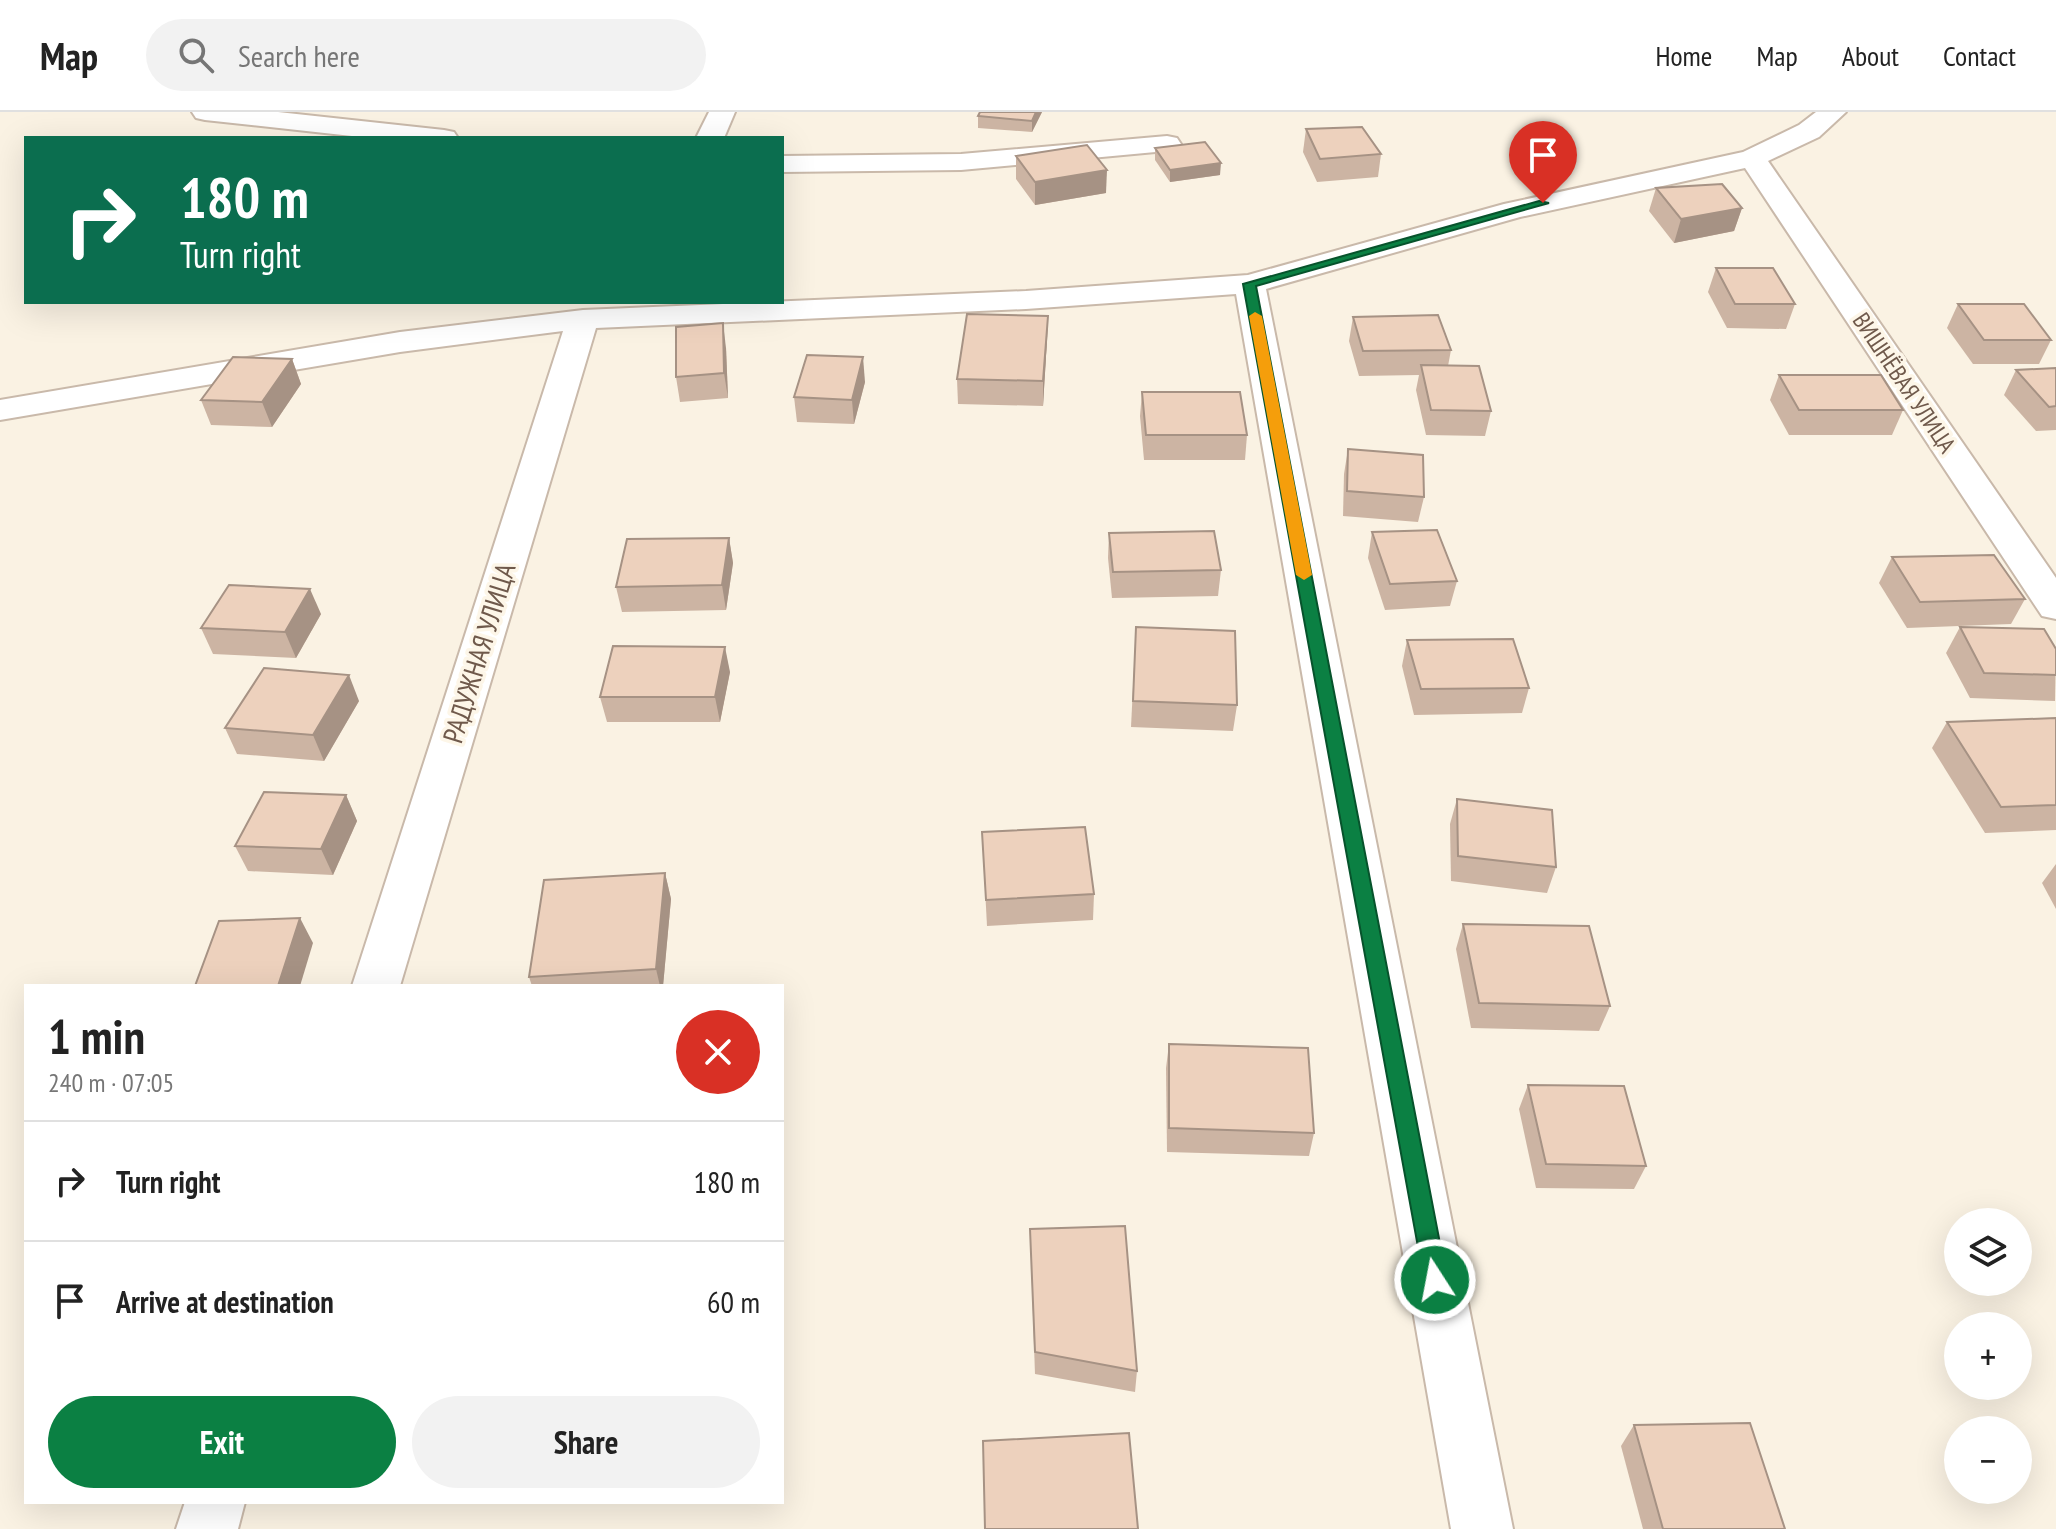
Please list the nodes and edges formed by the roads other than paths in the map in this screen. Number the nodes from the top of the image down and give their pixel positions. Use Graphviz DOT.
graph roads {
  1 [pos="205,112"];
  2 [pos="722,112"];
  3 [pos="1833,112"];
  4 [pos="426,136"];
  5 [pos="711,136"];
  6 [pos="1167,144"];
  7 [pos="1752,158"];
  8 [pos="784,164"];
  9 [pos="1250,284"];
  10 [pos="676,309"];
  11 [pos="583,319"];
  12 [pos="0,410"];
  13 [pos="2056,607"];
  14 [pos="377,984"];
  15 [pos="214,1504"];
  16 [pos="207,1529"];
  17 [pos="1482,1529"];
  1 -- 4 [label="street"];
  2 -- 5 [label="street"];
  3 -- 7 [label="street"];
  6 -- 8 [label="street"];
  7 -- 9 [label="street"];
  7 -- 13 [label="street, ВИШНЁВАЯ УЛИЦА"];
  9 -- 10 [label="street"];
  9 -- 17 [label="street"];
  10 -- 11 [label="street"];
  11 -- 12 [label="street"];
  11 -- 14 [label="street, РАДУЖНАЯ УЛИЦА"];
  15 -- 16 [label="street"];
}
